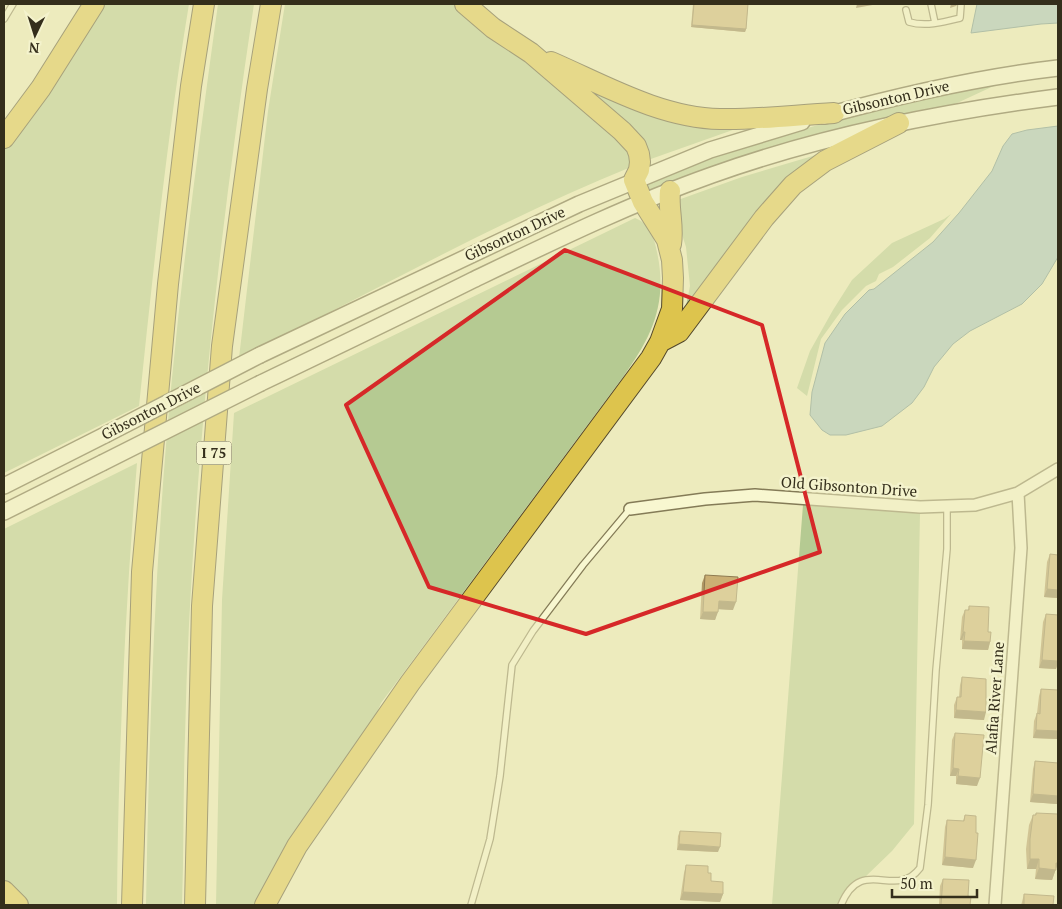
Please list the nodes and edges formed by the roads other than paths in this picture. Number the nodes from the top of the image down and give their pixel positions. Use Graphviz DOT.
graph roads {
  1 [pos="13,4"];
  2 [pos="94,4"];
  3 [pos="204,4"];
  4 [pos="271,4"];
  5 [pos="465,4"];
  6 [pos="930,4"];
  7 [pos="961,5"];
  8 [pos="906,10"];
  9 [pos="4,19"];
  10 [pos="935,23"];
  11 [pos="531,54"];
  12 [pos="1058,68"];
  13 [pos="1058,97"];
  14 [pos="834,113"];
  15 [pos="899,122"];
  16 [pos="4,138"];
  17 [pos="634,180"];
  18 [pos="670,191"];
  19 [pos="643,202"];
  20 [pos="670,248"];
  21 [pos="660,342"];
  22 [pos="1058,469"];
  23 [pos="4,486"];
  24 [pos="1018,493"];
  25 [pos="947,506"];
  26 [pos="630,509"];
  27 [pos="4,512"];
  28 [pos="4,891"];
  29 [pos="18,905"];
  30 [pos="132,905"];
  31 [pos="196,905"];
  32 [pos="265,905"];
  33 [pos="471,905"];
  34 [pos="841,905"];
  35 [pos="995,905"];
  1 -- 9 [label="lane"];
  2 -- 16 [label="highway"];
  3 -- 30 [label="highway"];
  4 -- 31 [label="highway, I 75"];
  5 -- 11 [label="highway"];
  6 -- 10 [label="lane"];
  7 -- 10 [label="lane"];
  8 -- 10 [label="lane"];
  11 -- 14 [label="highway"];
  11 -- 17 [label="highway"];
  12 -- 14 [label="main road, Gibsonton Drive"];
  13 -- 15 [label="main road, Gibsonton Drive"];
  14 -- 17 [label="main road, Gibsonton Drive"];
  15 -- 18 [label="main road, Gibsonton Drive"];
  15 -- 21 [label="highway"];
  17 -- 19 [label="highway"];
  17 -- 23 [label="main road, Gibsonton Drive, bridge"];
  18 -- 19 [label="main road, Gibsonton Drive"];
  18 -- 20 [label="highway"];
  19 -- 20 [label="highway"];
  19 -- 27 [label="main road, Gibsonton Drive, bridge"];
  20 -- 21 [label="highway"];
  21 -- 32 [label="highway"];
  22 -- 24 [label="street, Old Gibsonton Drive"];
  24 -- 25 [label="street, Old Gibsonton Drive"];
  24 -- 35 [label="street, Alafia River Lane"];
  25 -- 26 [label="street, Old Gibsonton Drive"];
  25 -- 34 [label="lane"];
  26 -- 33 [label="lane"];
  28 -- 29 [label="highway"];
}
